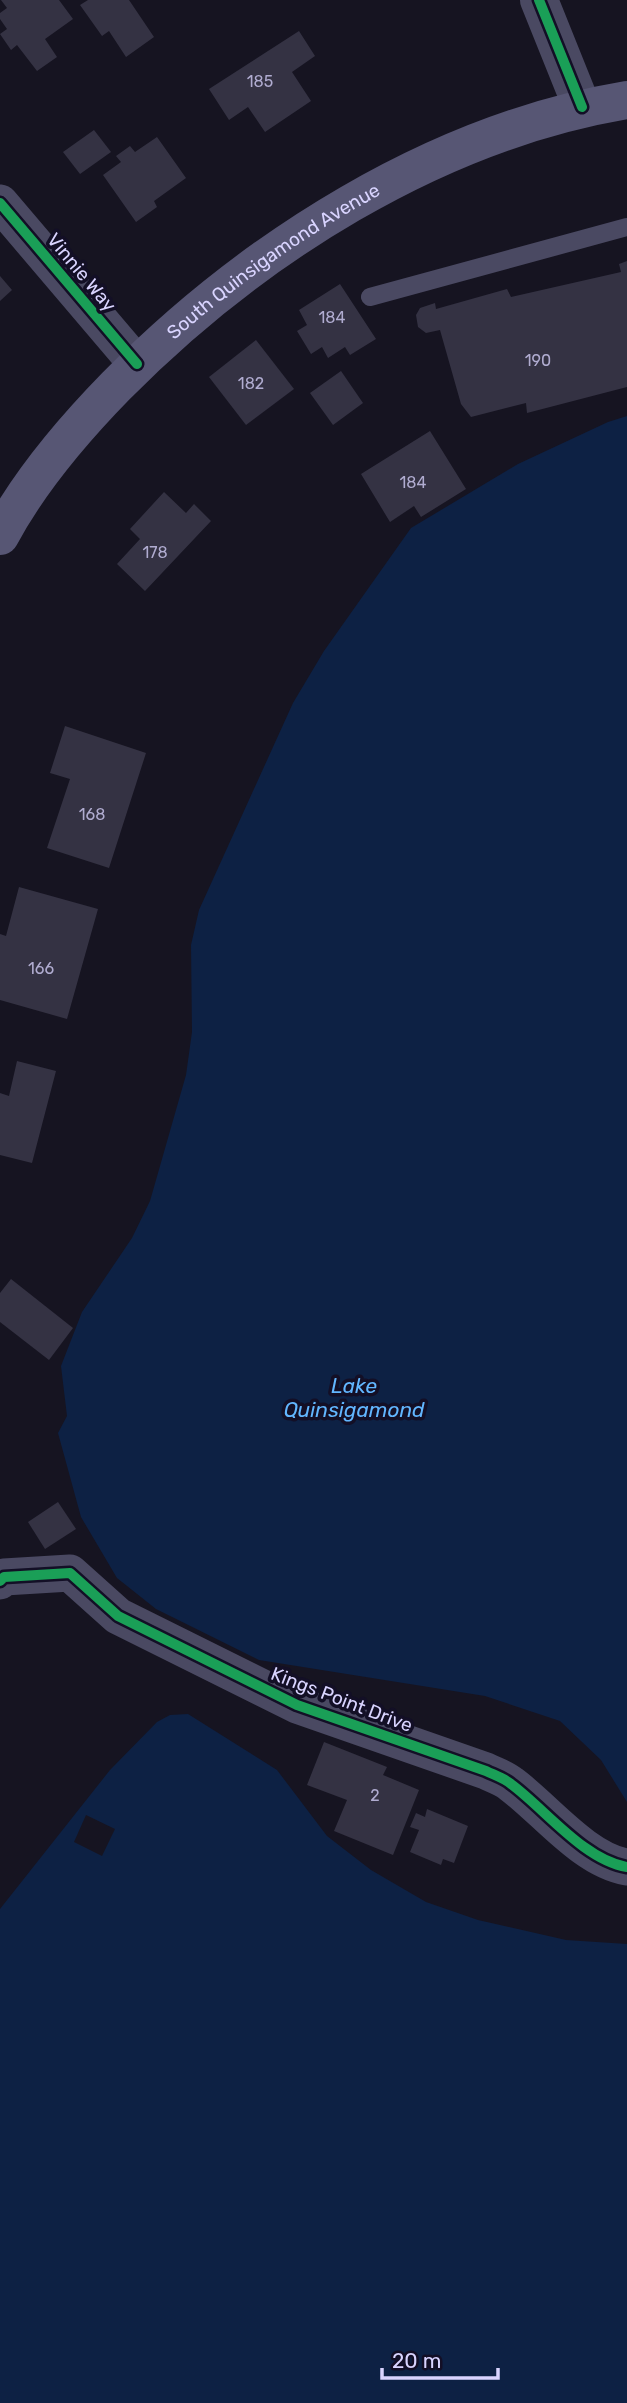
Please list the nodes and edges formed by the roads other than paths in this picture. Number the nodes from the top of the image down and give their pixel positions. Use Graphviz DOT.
graph roads {
  1 [pos="539,0"];
  2 [pos="627,100"];
  3 [pos="582,107"];
  4 [pos="0,203"];
  5 [pos="627,228"];
  6 [pos="370,296"];
  7 [pos="137,364"];
  8 [pos="0,536"];
  9 [pos="0,1581"];
  10 [pos="627,1867"];
  1 -- 3 [label="street"];
  2 -- 3 [label="main road, South Quinsigamond Avenue"];
  3 -- 7 [label="main road, South Quinsigamond Avenue"];
  4 -- 7 [label="street, Vinnie Way"];
  5 -- 6 [label="lane"];
  7 -- 8 [label="main road, South Quinsigamond Avenue"];
  9 -- 10 [label="street, Kings Point Drive"];
}
